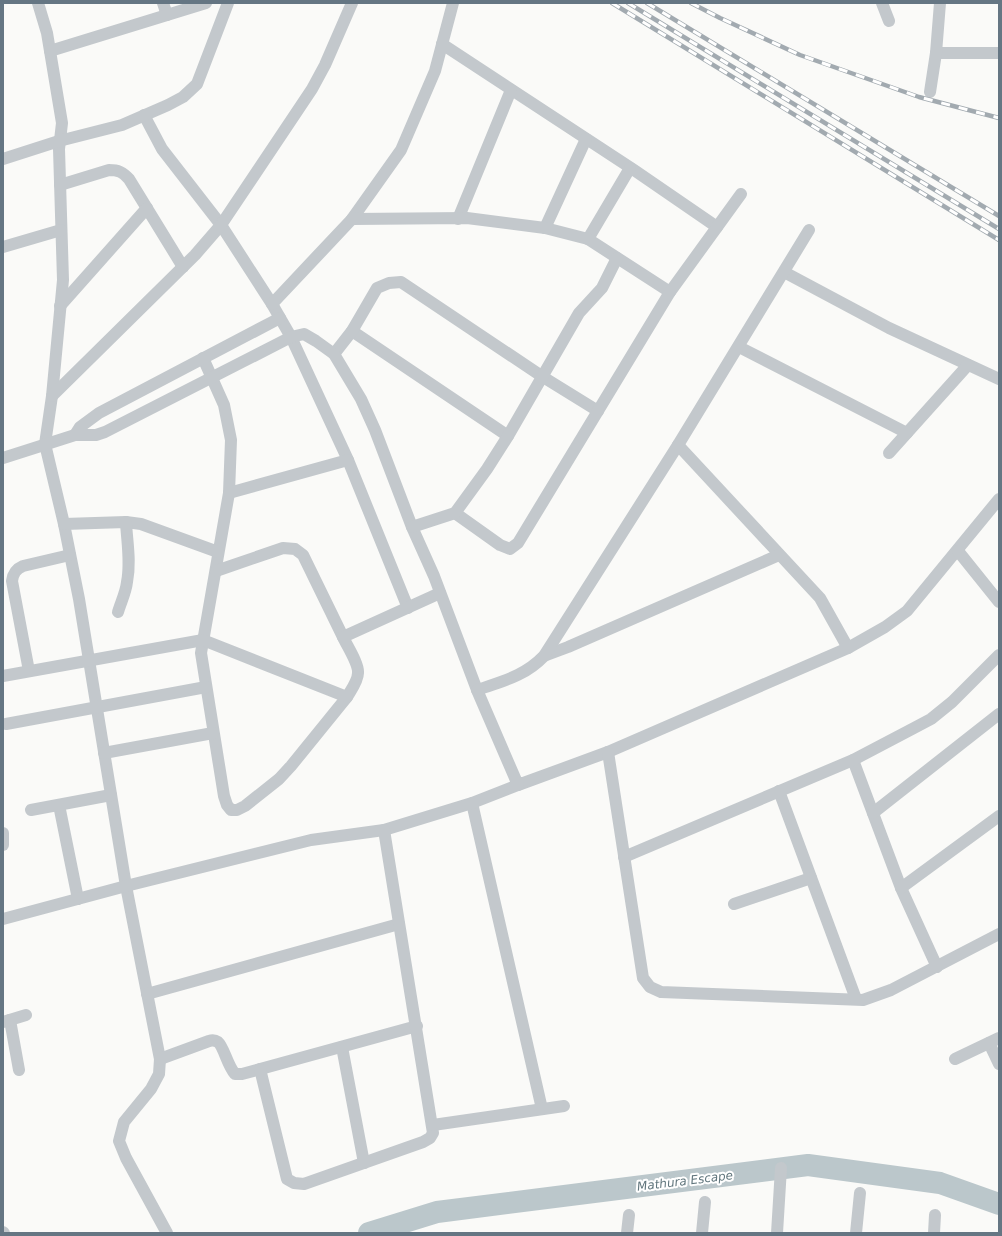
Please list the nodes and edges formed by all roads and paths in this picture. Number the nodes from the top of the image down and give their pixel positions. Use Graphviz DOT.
graph roads {
  1 [pos="38,3"];
  2 [pos="163,3"];
  3 [pos="206,3"];
  4 [pos="228,3"];
  5 [pos="352,3"];
  6 [pos="453,3"];
  7 [pos="882,3"];
  8 [pos="940,3"];
  9 [pos="167,15"];
  10 [pos="889,21"];
  11 [pos="442,44"];
  12 [pos="50,51"];
  13 [pos="936,52"];
  14 [pos="999,53"];
  15 [pos="511,90"];
  16 [pos="930,92"];
  17 [pos="144,116"];
  18 [pos="586,139"];
  19 [pos="60,141"];
  20 [pos="3,159"];
  21 [pos="630,168"];
  22 [pos="60,185"];
  23 [pos="741,194"];
  24 [pos="147,208"];
  25 [pos="352,219"];
  26 [pos="458,219"];
  27 [pos="221,225"];
  28 [pos="717,227"];
  29 [pos="545,228"];
  30 [pos="61,230"];
  31 [pos="809,230"];
  32 [pos="588,239"];
  33 [pos="3,247"];
  34 [pos="617,258"];
  35 [pos="183,267"];
  36 [pos="784,272"];
  37 [pos="670,292"];
  38 [pos="272,304"];
  39 [pos="60,306"];
  40 [pos="280,318"];
  41 [pos="352,331"];
  42 [pos="291,337"];
  43 [pos="739,347"];
  44 [pos="334,354"];
  45 [pos="203,358"];
  46 [pos="968,365"];
  47 [pos="542,377"];
  48 [pos="212,378"];
  49 [pos="999,379"];
  50 [pos="52,396"];
  51 [pos="598,411"];
  52 [pos="907,433"];
  53 [pos="75,435"];
  54 [pos="508,436"];
  55 [pos="45,444"];
  56 [pos="678,445"];
  57 [pos="890,453"];
  58 [pos="3,458"];
  59 [pos="348,460"];
  60 [pos="229,493"];
  61 [pos="999,499"];
  62 [pos="455,513"];
  63 [pos="126,522"];
  64 [pos="64,524"];
  65 [pos="412,527"];
  66 [pos="958,551"];
  67 [pos="218,552"];
  68 [pos="70,555"];
  69 [pos="779,555"];
  70 [pos="216,571"];
  71 [pos="440,593"];
  72 [pos="999,602"];
  73 [pos="408,608"];
  74 [pos="118,612"];
  75 [pos="343,637"];
  76 [pos="203,640"];
  77 [pos="848,648"];
  78 [pos="999,655"];
  79 [pos="544,656"];
  80 [pos="89,661"];
  81 [pos="29,671"];
  82 [pos="3,676"];
  83 [pos="206,687"];
  84 [pos="477,690"];
  85 [pos="347,697"];
  86 [pos="97,708"];
  87 [pos="999,714"];
  88 [pos="6,724"];
  89 [pos="213,733"];
  90 [pos="608,752"];
  91 [pos="104,753"];
  92 [pos="853,760"];
  93 [pos="518,785"];
  94 [pos="779,791"];
  95 [pos="111,795"];
  96 [pos="472,803"];
  97 [pos="59,805"];
  98 [pos="31,810"];
  99 [pos="873,813"];
  100 [pos="999,816"];
  101 [pos="384,830"];
  102 [pos="3,832"];
  103 [pos="3,845"];
  104 [pos="624,857"];
  105 [pos="811,878"];
  106 [pos="126,886"];
  107 [pos="901,888"];
  108 [pos="78,899"];
  109 [pos="734,904"];
  110 [pos="3,919"];
  111 [pos="399,924"];
  112 [pos="999,934"];
  113 [pos="937,967"];
  114 [pos="147,994"];
  115 [pos="856,999"];
  116 [pos="26,1015"];
  117 [pos="6,1021"];
  118 [pos="416,1026"];
  119 [pos="994,1041"];
  120 [pos="342,1047"];
  121 [pos="160,1059"];
  122 [pos="955,1059"];
  123 [pos="999,1064"];
  124 [pos="260,1069"];
  125 [pos="19,1070"];
  126 [pos="564,1106"];
  127 [pos="542,1109"];
  128 [pos="433,1125"];
  129 [pos="364,1163"];
  130 [pos="781,1168"];
  131 [pos="860,1193"];
  132 [pos="705,1202"];
  133 [pos="935,1214"];
  134 [pos="629,1215"];
  135 [pos="167,1233"];
  136 [pos="627,1233"];
  137 [pos="702,1233"];
  138 [pos="778,1233"];
  139 [pos="856,1233"];
  140 [pos="934,1233"];
  1 -- 12 [label="street"];
  2 -- 9 [label="street"];
  3 -- 9 [label="street"];
  4 -- 17 [label="street"];
  5 -- 27 [label="street"];
  6 -- 11 [label="street"];
  7 -- 10 [label="street"];
  8 -- 13 [label="street"];
  9 -- 12 [label="street"];
  11 -- 15 [label="street"];
  11 -- 25 [label="street"];
  12 -- 19 [label="street"];
  13 -- 14 [label="street"];
  13 -- 16 [label="street"];
  15 -- 18 [label="street"];
  15 -- 26 [label="street"];
  17 -- 19 [label="street"];
  17 -- 27 [label="street"];
  18 -- 21 [label="street"];
  18 -- 29 [label="street"];
  19 -- 20 [label="street"];
  19 -- 22 [label="street"];
  21 -- 28 [label="street"];
  21 -- 32 [label="street"];
  22 -- 24 [label="street"];
  22 -- 30 [label="street"];
  23 -- 28 [label="street"];
  24 -- 35 [label="street"];
  24 -- 39 [label="street"];
  25 -- 26 [label="street"];
  25 -- 38 [label="street"];
  26 -- 29 [label="street"];
  27 -- 35 [label="street"];
  27 -- 38 [label="street"];
  28 -- 37 [label="street"];
  29 -- 32 [label="street"];
  30 -- 33 [label="street"];
  30 -- 39 [label="street"];
  31 -- 36 [label="street"];
  32 -- 34 [label="street"];
  34 -- 37 [label="street"];
  34 -- 47 [label="street"];
  35 -- 50 [label="street"];
  36 -- 43 [label="street"];
  36 -- 46 [label="street"];
  37 -- 51 [label="street"];
  38 -- 40 [label="street"];
  39 -- 50 [label="street"];
  40 -- 42 [label="street"];
  40 -- 45 [label="street"];
  41 -- 44 [label="street"];
  41 -- 47 [label="street"];
  41 -- 54 [label="street"];
  42 -- 44 [label="street"];
  42 -- 48 [label="street"];
  42 -- 59 [label="street"];
  43 -- 52 [label="street"];
  43 -- 56 [label="street"];
  44 -- 65 [label="street"];
  45 -- 48 [label="street"];
  45 -- 53 [label="street"];
  46 -- 49 [label="street"];
  46 -- 52 [label="street"];
  47 -- 51 [label="street"];
  47 -- 54 [label="street"];
  48 -- 53 [label="street"];
  48 -- 60 [label="street"];
  50 -- 55 [label="street"];
  51 -- 62 [label="street"];
  52 -- 57 [label="street"];
  53 -- 55 [label="street"];
  54 -- 62 [label="street"];
  55 -- 58 [label="street"];
  55 -- 64 [label="street"];
  56 -- 69 [label="street"];
  56 -- 79 [label="street"];
  59 -- 60 [label="street"];
  59 -- 73 [label="street"];
  60 -- 67 [label="street"];
  61 -- 66 [label="street"];
  62 -- 65 [label="street"];
  63 -- 64 [label="street"];
  63 -- 67 [label="street"];
  63 -- 74 [label="street"];
  64 -- 68 [label="street"];
  65 -- 71 [label="street"];
  66 -- 72 [label="street"];
  66 -- 77 [label="street"];
  67 -- 70 [label="street"];
  68 -- 80 [label="street"];
  68 -- 81 [label="street"];
  69 -- 77 [label="street"];
  69 -- 79 [label="street"];
  70 -- 75 [label="street"];
  70 -- 76 [label="street"];
  71 -- 73 [label="street"];
  71 -- 84 [label="street"];
  73 -- 75 [label="street"];
  75 -- 85 [label="street"];
  76 -- 80 [label="street"];
  76 -- 83 [label="street"];
  76 -- 85 [label="street"];
  77 -- 90 [label="street"];
  78 -- 92 [label="street"];
  79 -- 84 [label="street"];
  80 -- 81 [label="street"];
  80 -- 86 [label="street"];
  81 -- 82 [label="street"];
  83 -- 86 [label="street"];
  83 -- 89 [label="street"];
  84 -- 93 [label="street"];
  85 -- 89 [label="street"];
  86 -- 88 [label="street"];
  86 -- 91 [label="street"];
  87 -- 99 [label="street"];
  89 -- 91 [label="street"];
  90 -- 93 [label="street"];
  90 -- 104 [label="street"];
  91 -- 95 [label="street"];
  92 -- 94 [label="street"];
  92 -- 99 [label="street"];
  93 -- 96 [label="street"];
  94 -- 104 [label="street"];
  94 -- 105 [label="street"];
  95 -- 97 [label="street"];
  95 -- 106 [label="street"];
  96 -- 101 [label="street"];
  96 -- 127 [label="street"];
  97 -- 98 [label="street"];
  97 -- 108 [label="street"];
  99 -- 107 [label="street"];
  100 -- 107 [label="street"];
  101 -- 106 [label="street"];
  101 -- 111 [label="street"];
  102 -- 103 [label="street"];
  104 -- 115 [label="street"];
  105 -- 109 [label="street"];
  105 -- 115 [label="street"];
  106 -- 108 [label="street"];
  106 -- 114 [label="street"];
  107 -- 113 [label="street"];
  108 -- 110 [label="street"];
  111 -- 114 [label="street"];
  111 -- 118 [label="street"];
  112 -- 113 [label="street"];
  113 -- 115 [label="street"];
  114 -- 121 [label="street"];
  116 -- 117 [label="street"];
  117 -- 125 [label="street"];
  118 -- 120 [label="street"];
  118 -- 128 [label="street"];
  119 -- 122 [label="street"];
  119 -- 123 [label="street"];
  120 -- 124 [label="street"];
  120 -- 129 [label="street"];
  121 -- 124 [label="street"];
  121 -- 135 [label="street"];
  124 -- 129 [label="street"];
  126 -- 127 [label="street"];
  127 -- 128 [label="street"];
  128 -- 129 [label="street"];
  130 -- 138 [label="street"];
  131 -- 139 [label="street"];
  132 -- 137 [label="street"];
  133 -- 140 [label="street"];
  134 -- 136 [label="street"];
}
